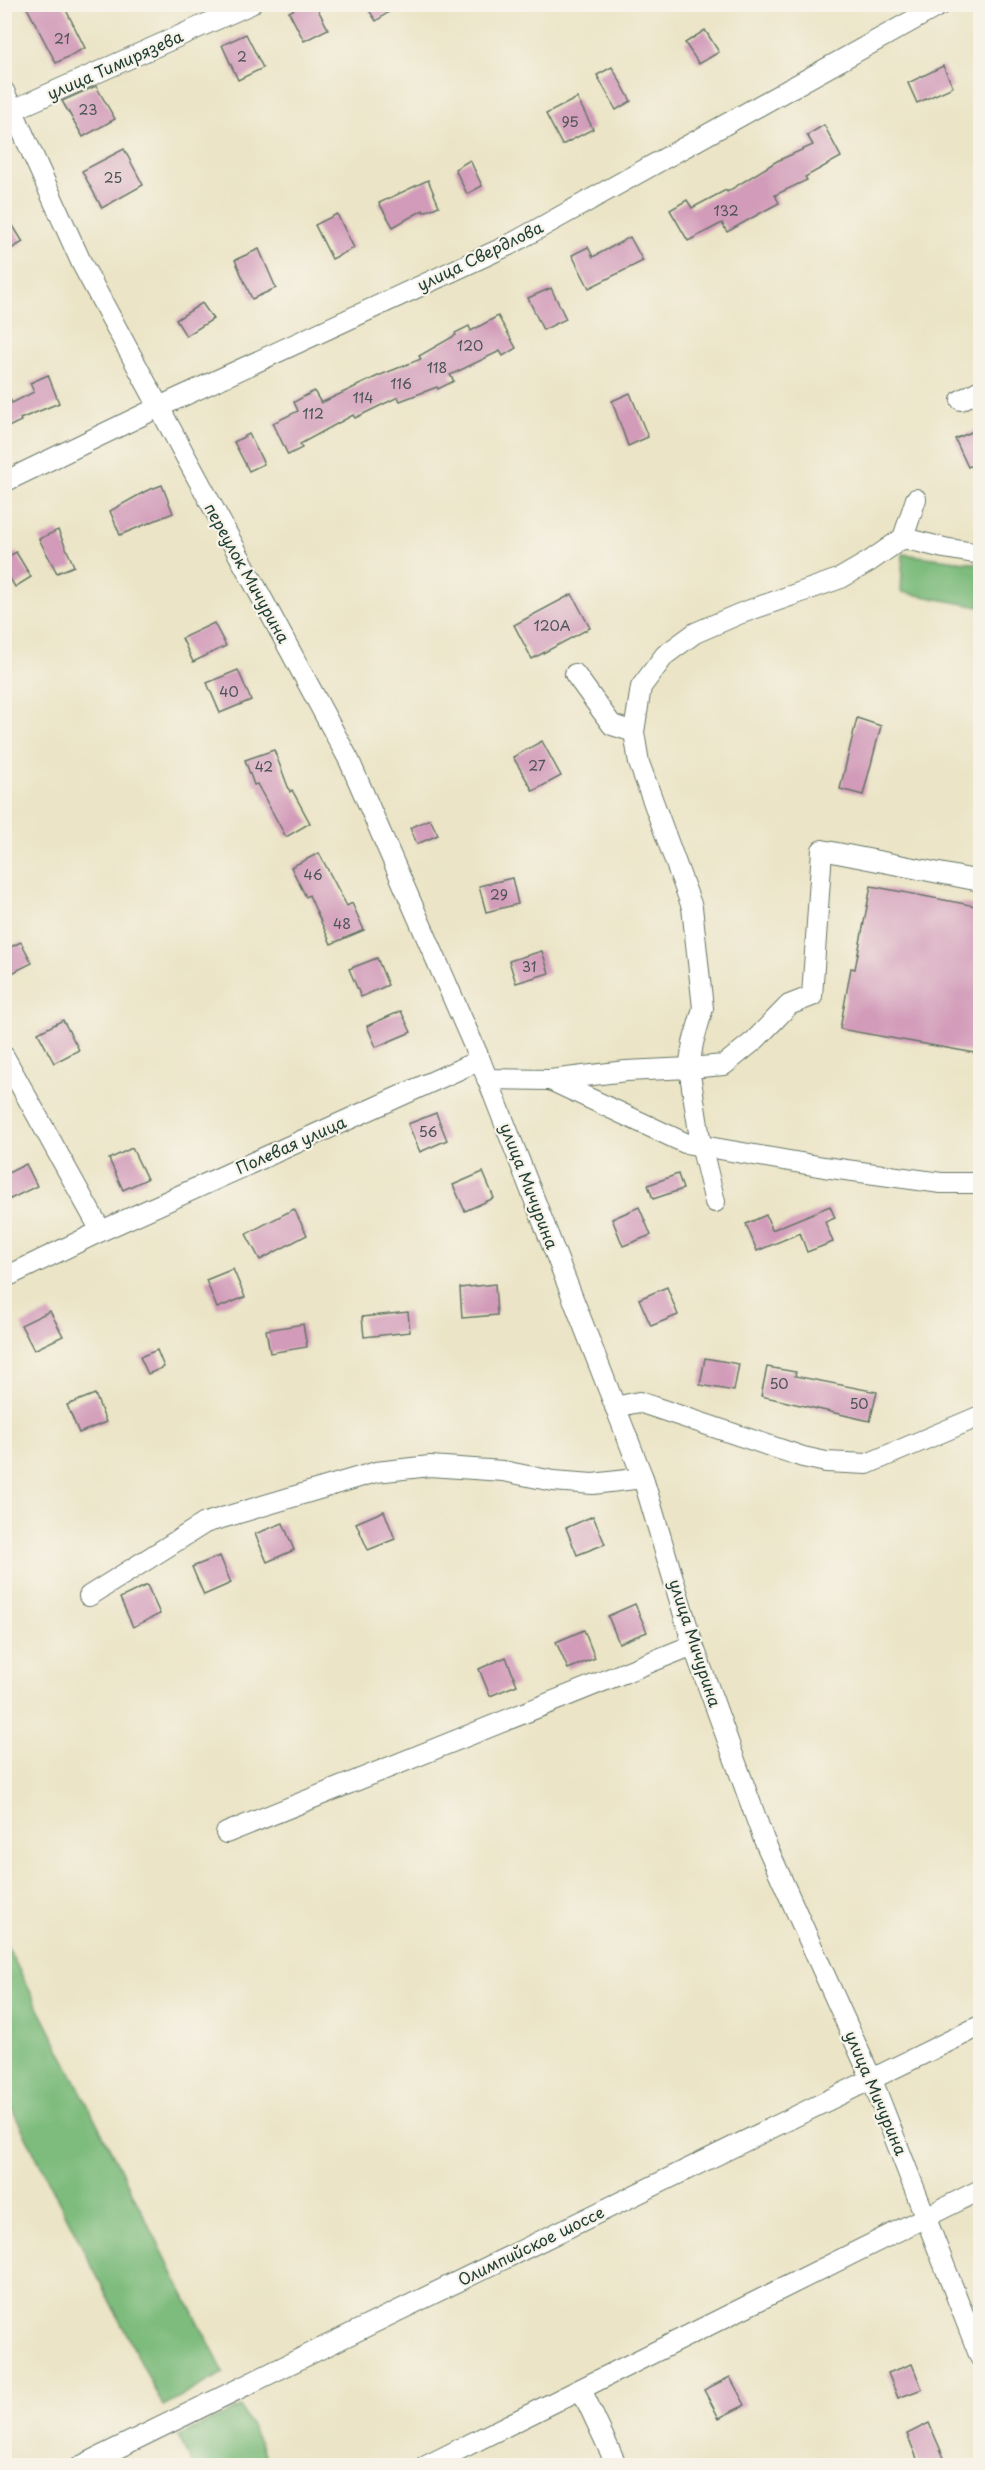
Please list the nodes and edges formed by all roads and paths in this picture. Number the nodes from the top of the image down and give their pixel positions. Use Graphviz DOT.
graph roads {
  1 [pos="251,4"];
  2 [pos="942,4"];
  3 [pos="4,91"];
  4 [pos="13,110"];
  5 [pos="981,390"];
  6 [pos="961,400"];
  7 [pos="158,408"];
  8 [pos="4,482"];
  9 [pos="916,499"];
  10 [pos="903,538"];
  11 [pos="981,554"];
  12 [pos="575,674"];
  13 [pos="634,732"];
  14 [pos="981,881"];
  15 [pos="4,1056"];
  16 [pos="480,1060"];
  17 [pos="689,1068"];
  18 [pos="487,1079"];
  19 [pos="550,1080"];
  20 [pos="701,1145"];
  21 [pos="981,1183"];
  22 [pos="716,1202"];
  23 [pos="101,1231"];
  24 [pos="4,1278"];
  25 [pos="615,1407"];
  26 [pos="981,1416"];
  27 [pos="643,1478"];
  28 [pos="89,1596"];
  29 [pos="693,1645"];
  30 [pos="226,1833"];
  31 [pos="981,2026"];
  32 [pos="872,2080"];
  33 [pos="981,2190"];
  34 [pos="927,2218"];
  35 [pos="981,2356"];
  36 [pos="581,2389"];
  37 [pos="81,2466"];
  38 [pos="426,2466"];
  39 [pos="617,2466"];
  1 -- 4 [label="street, улица Тимирязева"];
  2 -- 7 [label="street, улица Свердлова"];
  3 -- 4 [label="street, переулок Мичурина"];
  4 -- 7 [label="street, переулок Мичурина"];
  5 -- 6 [label="street"];
  7 -- 8 [label="street, улица Свердлова"];
  7 -- 16 [label="street, переулок Мичурина"];
  9 -- 10 [label="street"];
  10 -- 11 [label="street"];
  10 -- 13 [label="street"];
  12 -- 13 [label="street"];
  13 -- 17 [label="street"];
  14 -- 17 [label="street"];
  15 -- 23 [label="street"];
  16 -- 18 [label="street, улица Мичурина"];
  16 -- 23 [label="street, Полевая улица"];
  17 -- 19 [label="street"];
  17 -- 20 [label="street"];
  18 -- 19 [label="street"];
  18 -- 25 [label="street, улица Мичурина"];
  19 -- 20 [label="street"];
  20 -- 21 [label="street"];
  20 -- 22 [label="street"];
  23 -- 24 [label="street, Полевая улица"];
  25 -- 26 [label="street"];
  25 -- 27 [label="street, улица Мичурина"];
  27 -- 28 [label="street"];
  27 -- 29 [label="street, улица Мичурина"];
  29 -- 30 [label="street"];
  29 -- 32 [label="street, улица Мичурина"];
  31 -- 32 [label="street, Олимпийское шоссе"];
  32 -- 34 [label="street, улица Мичурина"];
  32 -- 37 [label="street, Олимпийское шоссе"];
  33 -- 34 [label="street"];
  34 -- 35 [label="street, улица Мичурина"];
  34 -- 36 [label="street"];
  36 -- 38 [label="street"];
  36 -- 39 [label="street"];
}
